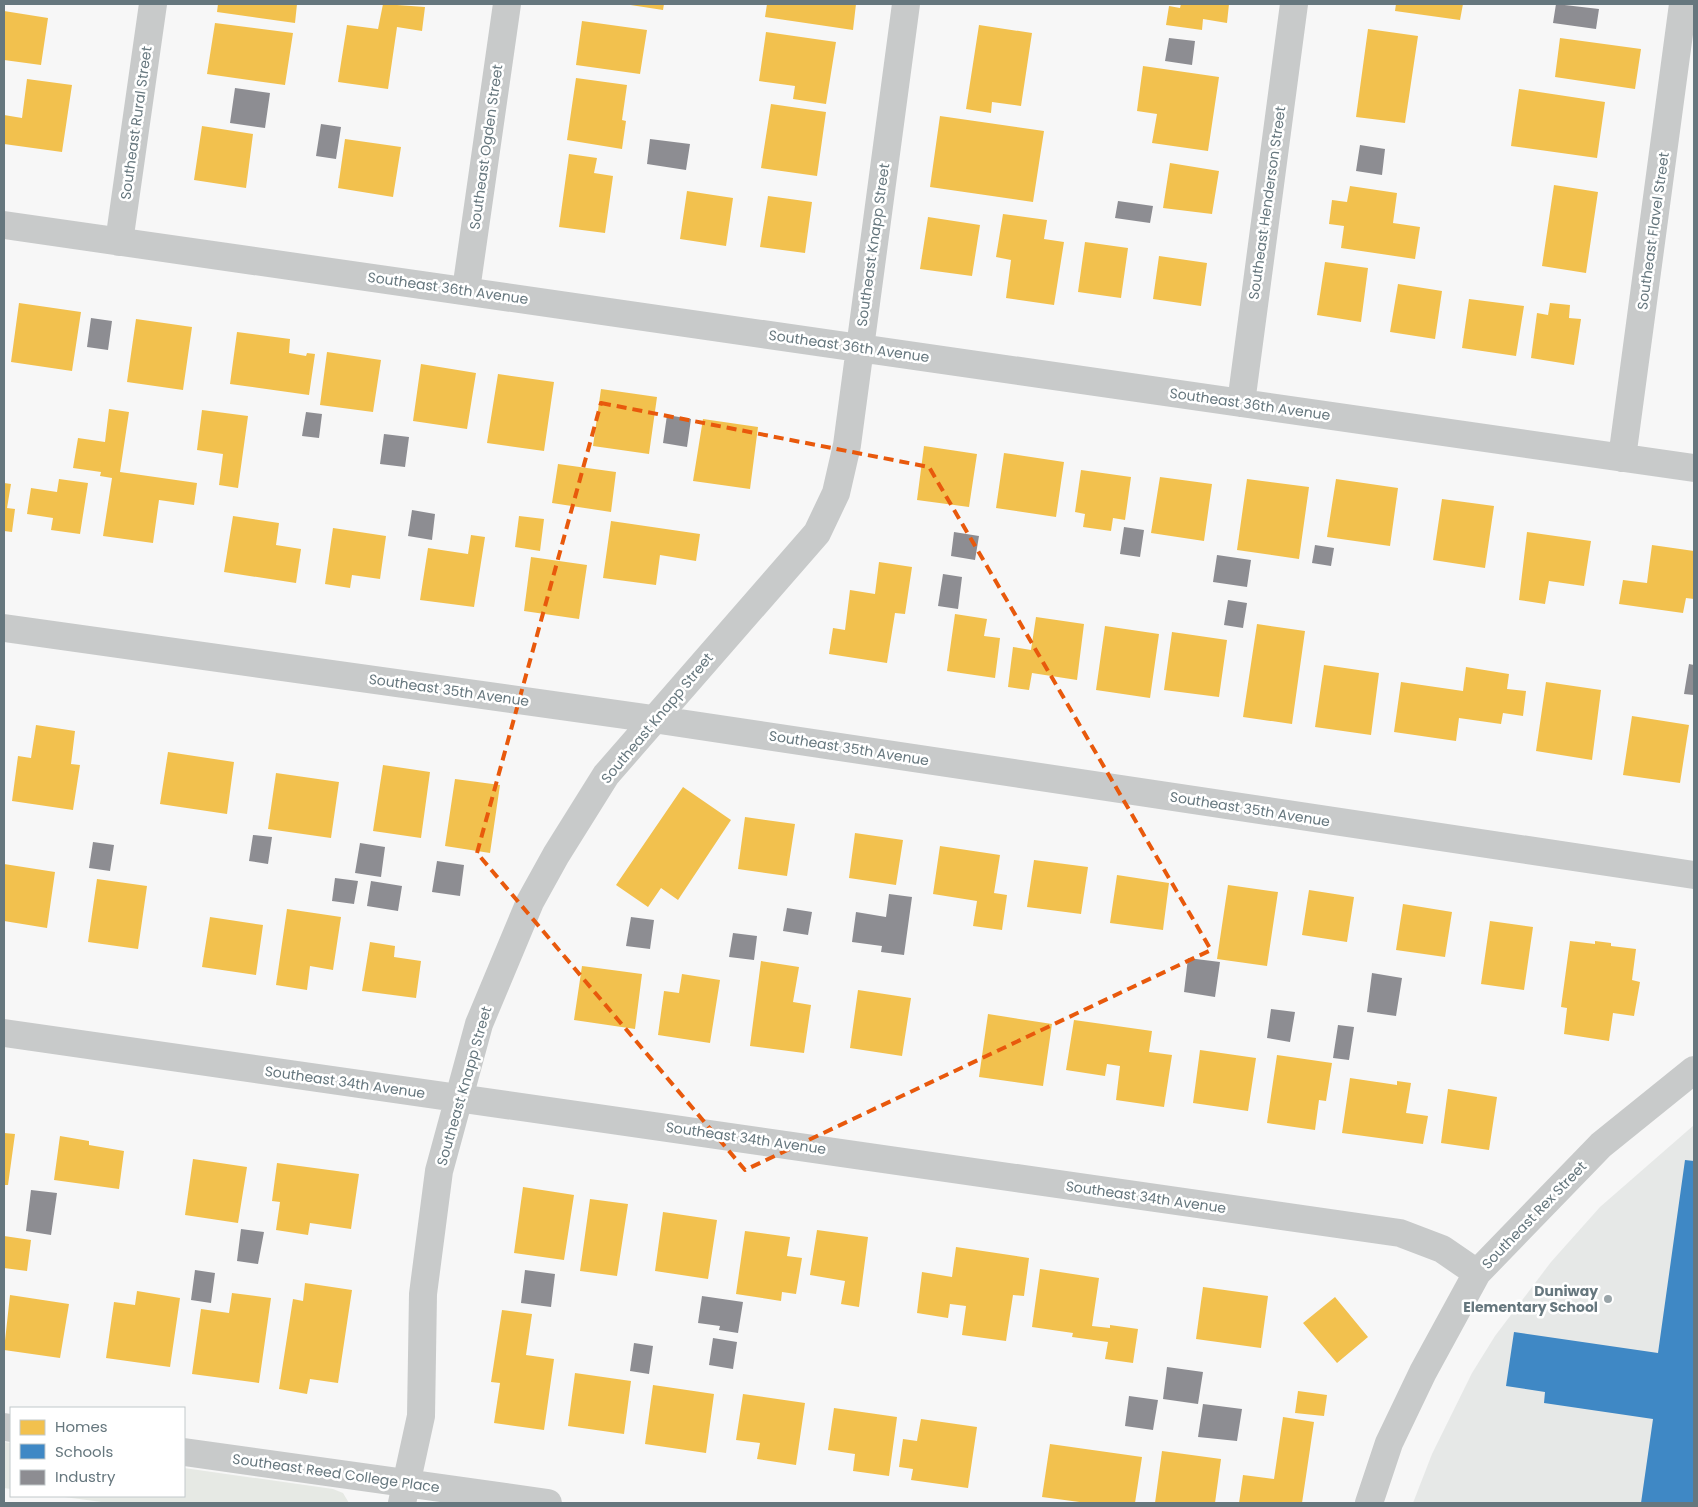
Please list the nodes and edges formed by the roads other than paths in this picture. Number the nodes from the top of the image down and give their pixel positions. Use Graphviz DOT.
graph roads {
  1 [pos="153,4"];
  2 [pos="507,4"];
  3 [pos="906,4"];
  4 [pos="1294,4"];
  5 [pos="1683,4"];
  6 [pos="4,225"];
  7 [pos="119,242"];
  8 [pos="466,290"];
  9 [pos="859,348"];
  10 [pos="1241,403"];
  11 [pos="1622,458"];
  12 [pos="1694,468"];
  13 [pos="4,628"];
  14 [pos="653,719"];
  15 [pos="1694,875"];
  16 [pos="4,1033"];
  17 [pos="1694,1070"];
  18 [pos="458,1098"];
  19 [pos="1478,1273"];
  20 [pos="185,1452"];
  21 [pos="404,1493"];
  22 [pos="548,1503"];
  23 [pos="1369,1503"];
  1 -- 7 [label="street, Southeast Rural Street"];
  2 -- 8 [label="street, Southeast Ogden Street"];
  3 -- 9 [label="street, Southeast Knapp Street"];
  4 -- 10 [label="street, Southeast Henderson Street"];
  5 -- 11 [label="street, Southeast Flavel Street"];
  6 -- 7 [label="street, Southeast 36th Avenue"];
  7 -- 8 [label="street, Southeast 36th Avenue"];
  8 -- 9 [label="street, Southeast 36th Avenue"];
  9 -- 10 [label="street, Southeast 36th Avenue"];
  9 -- 14 [label="street, Southeast Knapp Street"];
  10 -- 11 [label="street, Southeast 36th Avenue"];
  11 -- 12 [label="street, Southeast 36th Avenue"];
  13 -- 14 [label="street, Southeast 35th Avenue"];
  14 -- 15 [label="street, Southeast 35th Avenue"];
  14 -- 18 [label="street, Southeast Knapp Street"];
  16 -- 18 [label="street, Southeast 34th Avenue"];
  17 -- 19 [label="street, Southeast Rex Street"];
  18 -- 19 [label="street, Southeast 34th Avenue"];
  18 -- 21 [label="street, Southeast Knapp Street"];
  19 -- 23 [label="street, Southeast Rex Street"];
  20 -- 21 [label="street, Southeast Reed College Place"];
  21 -- 22 [label="street, Southeast Reed College Place"];
}
